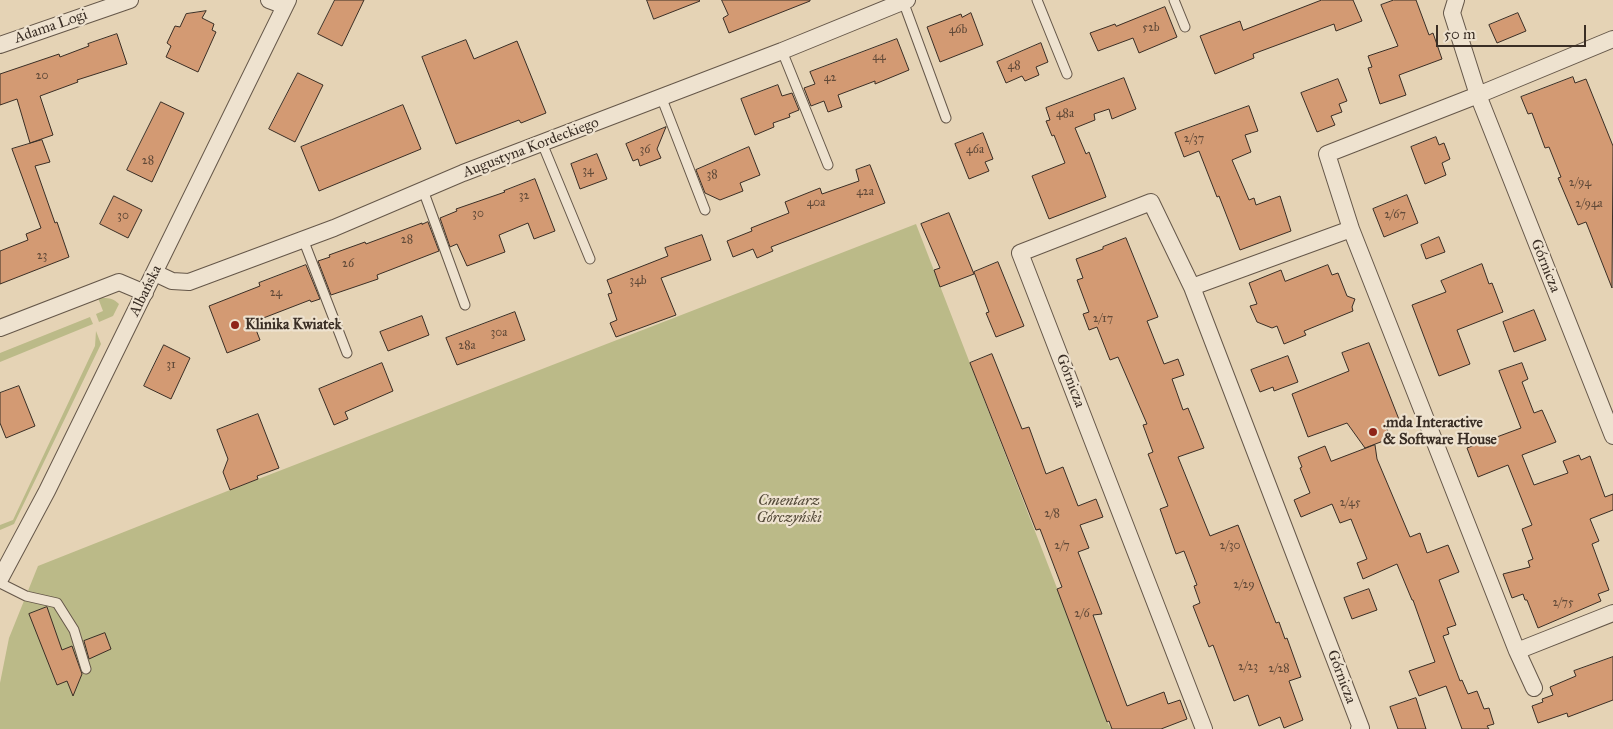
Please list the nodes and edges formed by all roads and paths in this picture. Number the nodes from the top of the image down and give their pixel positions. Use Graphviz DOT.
graph roads {
  1 [pos="130,0"];
  2 [pos="269,0"];
  3 [pos="1037,0"];
  4 [pos="1174,0"];
  5 [pos="1456,0"];
  6 [pos="905,1"];
  7 [pos="287,3"];
  8 [pos="1185,27"];
  9 [pos="1613,39"];
  10 [pos="0,45"];
  11 [pos="782,51"];
  12 [pos="1066,74"];
  13 [pos="1478,95"];
  14 [pos="662,99"];
  15 [pos="946,118"];
  16 [pos="542,144"];
  17 [pos="828,165"];
  18 [pos="423,190"];
  19 [pos="705,210"];
  20 [pos="1351,229"];
  21 [pos="303,239"];
  22 [pos="590,259"];
  23 [pos="154,273"];
  24 [pos="1192,287"];
  25 [pos="145,293"];
  26 [pos="466,305"];
  27 [pos="0,328"];
  28 [pos="347,353"];
  29 [pos="1613,436"];
  30 [pos="0,579"];
  31 [pos="0,583"];
  32 [pos="1613,613"];
  33 [pos="1517,651"];
  34 [pos="86,669"];
  35 [pos="1534,688"];
  36 [pos="1204,729"];
  37 [pos="1359,729"];
  1 -- 10 [label="street, Adama Logi"];
  2 -- 7 [label="street"];
  3 -- 12 [label="lane"];
  4 -- 8 [label="lane"];
  5 -- 13 [label="street, Górnicza"];
  6 -- 11 [label="street, Augustyna Kordeckiego"];
  6 -- 15 [label="lane"];
  7 -- 23 [label="street, Albańska"];
  9 -- 13 [label="street"];
  11 -- 14 [label="street, Augustyna Kordeckiego"];
  11 -- 17 [label="lane"];
  13 -- 20 [label="street"];
  13 -- 29 [label="street, Górnicza"];
  14 -- 16 [label="street, Augustyna Kordeckiego"];
  14 -- 19 [label="lane"];
  16 -- 18 [label="street, Augustyna Kordeckiego"];
  16 -- 22 [label="lane"];
  18 -- 21 [label="street, Augustyna Kordeckiego"];
  18 -- 26 [label="lane"];
  20 -- 24 [label="street"];
  20 -- 33 [label="street"];
  21 -- 23 [label="street, Augustyna Kordeckiego"];
  21 -- 28 [label="lane"];
  23 -- 25 [label="street, Albańska"];
  24 -- 36 [label="street, Górnicza"];
  24 -- 37 [label="street, Górnicza"];
  25 -- 27 [label="street"];
  25 -- 30 [label="street, Albańska"];
  31 -- 34 [label="lane"];
  32 -- 33 [label="street"];
  33 -- 35 [label="street"];
}
